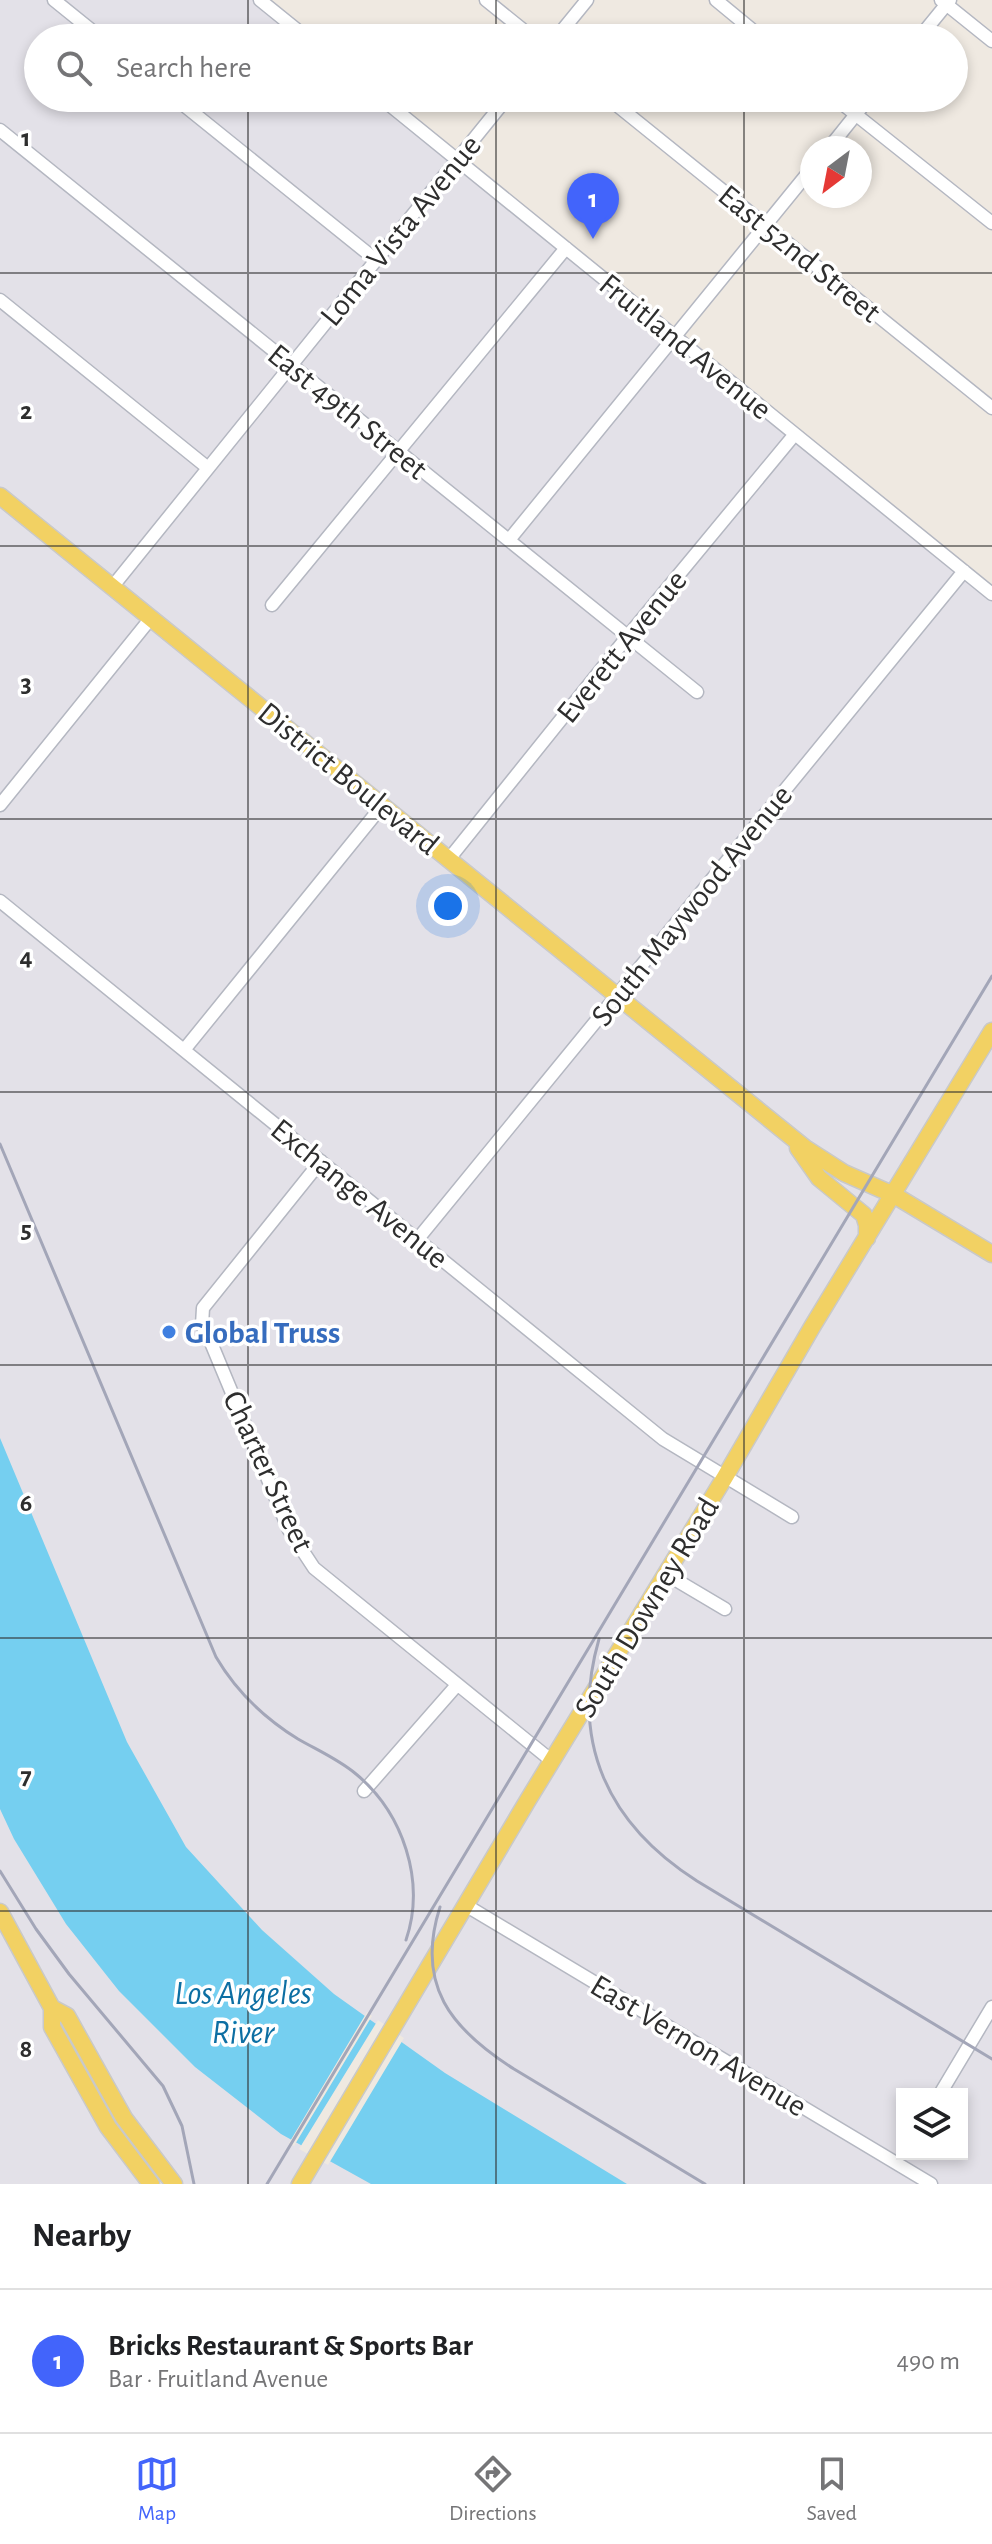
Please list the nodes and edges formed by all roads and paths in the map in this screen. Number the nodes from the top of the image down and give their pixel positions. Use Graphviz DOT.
graph roads {
  1 [pos="54,0"];
  2 [pos="260,0"];
  3 [pos="486,0"];
  4 [pos="587,0"];
  5 [pos="716,0"];
  6 [pos="946,1"];
  7 [pos="84,24"];
  8 [pos="290,24"];
  9 [pos="516,24"];
  10 [pos="567,24"];
  11 [pos="745,24"];
  12 [pos="929,24"];
  13 [pos="992,41"];
  14 [pos="192,112"];
  15 [pos="398,112"];
  16 [pos="495,112"];
  17 [pos="625,112"];
  18 [pos="852,112"];
  19 [pos="858,112"];
  20 [pos="856,115"];
  21 [pos="0,130"];
  22 [pos="839,136"];
  23 [pos="456,159"];
  24 [pos="800,183"];
  25 [pos="992,223"];
  26 [pos="765,225"];
  27 [pos="566,248"];
  28 [pos="376,260"];
  29 [pos="0,300"];
  30 [pos="674,336"];
  31 [pos="291,365"];
  32 [pos="992,408"];
  33 [pos="795,434"];
  34 [pos="398,451"];
  35 [pos="208,468"];
  36 [pos="0,496"];
  37 [pos="509,540"];
  38 [pos="964,571"];
  39 [pos="113,586"];
  40 [pos="992,594"];
  41 [pos="272,605"];
  42 [pos="151,618"];
  43 [pos="628,636"];
  44 [pos="697,692"];
  45 [pos="0,805"];
  46 [pos="382,806"];
  47 [pos="449,859"];
  48 [pos="0,901"];
  49 [pos="617,995"];
  50 [pos="992,1031"];
  51 [pos="184,1050"];
  52 [pos="793,1140"];
  53 [pos="321,1161"];
  54 [pos="894,1195"];
  55 [pos="867,1238"];
  56 [pos="417,1240"];
  57 [pos="992,1254"];
  58 [pos="725,1477"];
  59 [pos="792,1517"];
  60 [pos="666,1574"];
  61 [pos="725,1609"];
  62 [pos="457,1685"];
  63 [pos="552,1761"];
  64 [pos="364,1791"];
  65 [pos="467,1906"];
  66 [pos="0,1912"];
  67 [pos="992,2007"];
  68 [pos="52,2008"];
  69 [pos="944,2088"];
  70 [pos="896,2156"];
  71 [pos="902,2160"];
  72 [pos="151,2184"];
  73 [pos="174,2184"];
  74 [pos="300,2184"];
  75 [pos="931,2184"];
  1 -- 7 [label="street"];
  2 -- 8 [label="street"];
  3 -- 9 [label="street"];
  4 -- 10 [label="street"];
  5 -- 11 [label="street"];
  6 -- 12 [label="street"];
  6 -- 13 [label="street"];
  14 -- 28 [label="street"];
  15 -- 23 [label="street, Fruitland Avenue"];
  16 -- 23 [label="street, Loma Vista Avenue"];
  17 -- 26 [label="street, East 52nd Street"];
  18 -- 20 [label="street"];
  19 -- 20 [label="street"];
  20 -- 22 [label="street"];
  20 -- 25 [label="street"];
  21 -- 31 [label="street, East 49th Street"];
  23 -- 27 [label="street, Fruitland Avenue"];
  23 -- 28 [label="street, Loma Vista Avenue"];
  24 -- 26 [label="street"];
  26 -- 30 [label="street"];
  26 -- 32 [label="street, East 52nd Street"];
  27 -- 30 [label="street, Fruitland Avenue"];
  27 -- 34 [label="street"];
  28 -- 31 [label="street, Loma Vista Avenue"];
  29 -- 35 [label="street"];
  30 -- 33 [label="street, Fruitland Avenue"];
  30 -- 37 [label="street"];
  31 -- 34 [label="street, East 49th Street"];
  31 -- 35 [label="street, Loma Vista Avenue"];
  33 -- 38 [label="street, Fruitland Avenue"];
  33 -- 43 [label="street, Everett Avenue"];
  34 -- 37 [label="street, East 49th Street"];
  34 -- 41 [label="street"];
  35 -- 39 [label="street, Loma Vista Avenue"];
  36 -- 39 [label="main road, District Boulevard"];
  37 -- 43 [label="street, East 49th Street"];
  38 -- 40 [label="street, Fruitland Avenue"];
  38 -- 49 [label="street, South Maywood Avenue"];
  39 -- 42 [label="main road, District Boulevard"];
  42 -- 45 [label="street"];
  42 -- 46 [label="main road, District Boulevard"];
  43 -- 44 [label="street, East 49th Street"];
  43 -- 47 [label="street, Everett Avenue"];
  46 -- 47 [label="main road, District Boulevard"];
  46 -- 51 [label="street"];
  47 -- 49 [label="main road, District Boulevard"];
  48 -- 51 [label="street, Exchange Avenue"];
  49 -- 52 [label="main road, District Boulevard"];
  49 -- 56 [label="street, South Maywood Avenue"];
  50 -- 54 [label="main road, South Downey Road"];
  51 -- 53 [label="street, Exchange Avenue"];
  52 -- 54 [label="main road, District Boulevard"];
  52 -- 55 [label="main road"];
  53 -- 56 [label="street, Exchange Avenue"];
  53 -- 62 [label="street, Charter Street"];
  54 -- 55 [label="main road, South Downey Road"];
  54 -- 57 [label="main road, District Boulevard"];
  55 -- 58 [label="main road, South Downey Road"];
  56 -- 58 [label="street, Exchange Avenue"];
  58 -- 59 [label="street, Exchange Avenue"];
  58 -- 60 [label="main road, South Downey Road"];
  60 -- 61 [label="street"];
  60 -- 63 [label="main road, South Downey Road"];
  62 -- 63 [label="street, Charter Street"];
  62 -- 64 [label="street"];
  63 -- 65 [label="main road, South Downey Road"];
  65 -- 70 [label="street, East Vernon Avenue"];
  65 -- 74 [label="main road, South Downey Road"];
  66 -- 68 [label="main road"];
  67 -- 69 [label="street"];
  68 -- 72 [label="main road"];
  68 -- 73 [label="main road"];
  71 -- 75 [label="street, East Vernon Avenue"];
}
